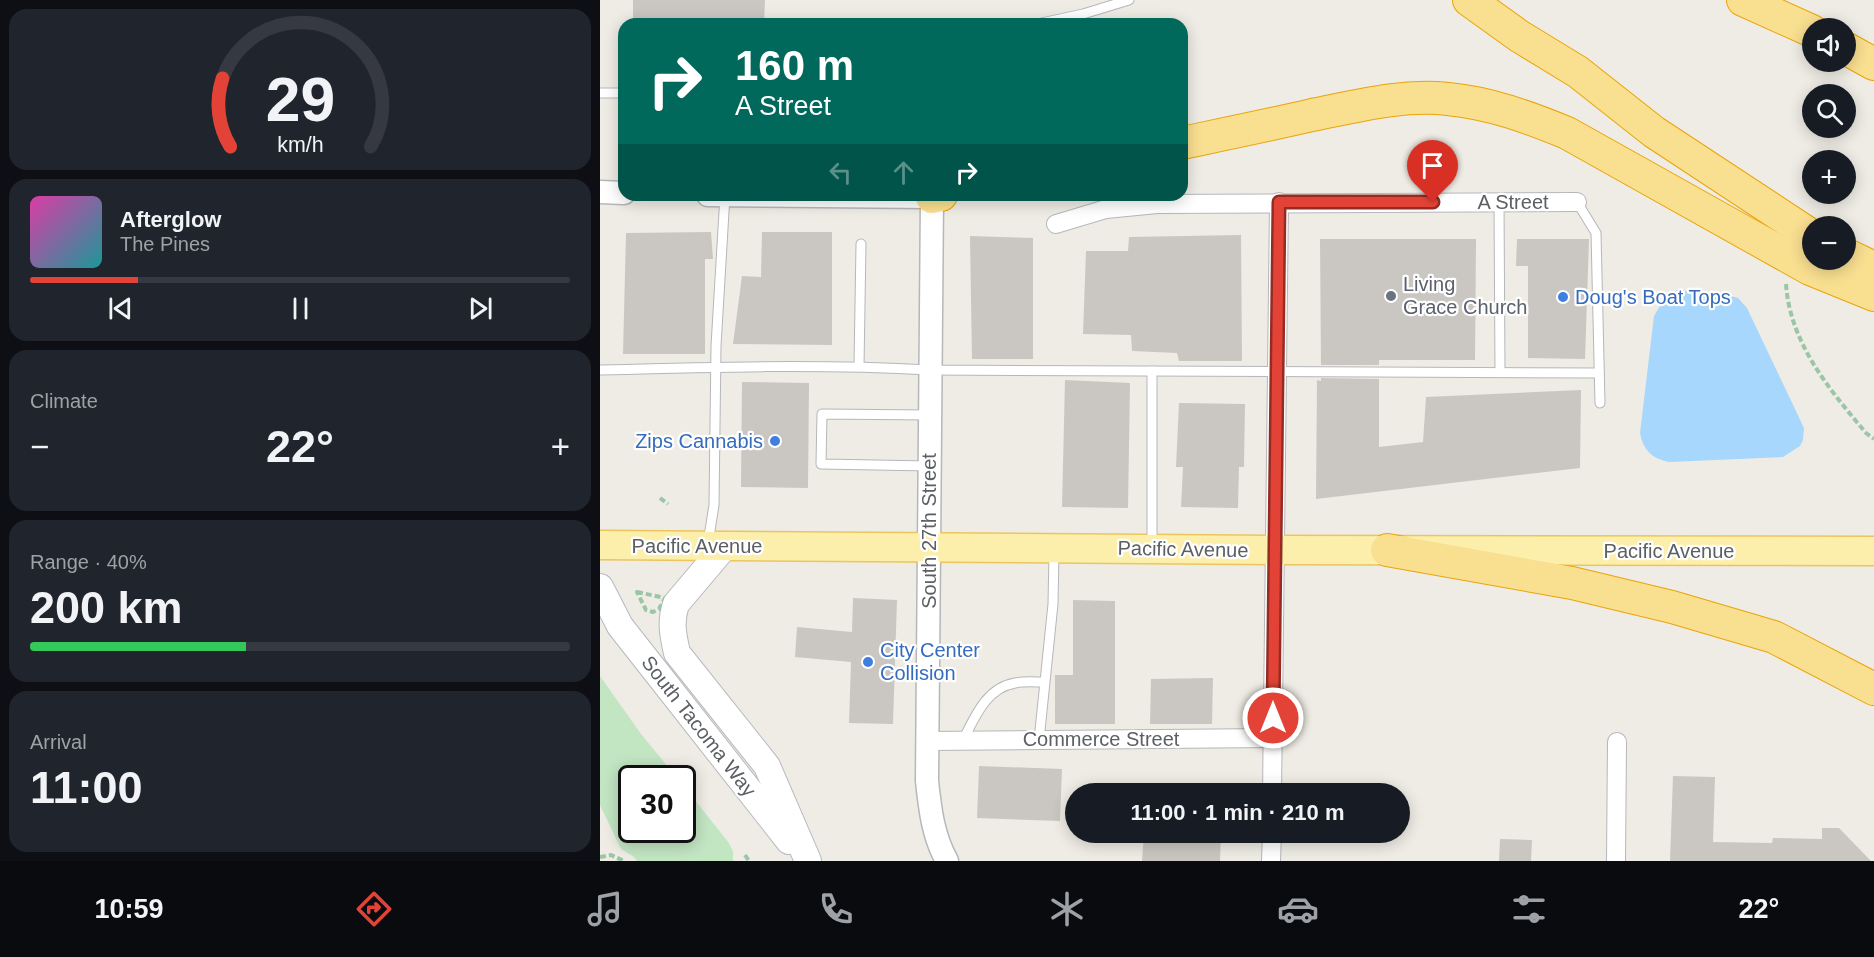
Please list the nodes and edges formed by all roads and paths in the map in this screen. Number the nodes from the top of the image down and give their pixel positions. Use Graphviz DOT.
graph roads {
  1 [pos="1129,0"];
  2 [pos="1469,0"];
  3 [pos="1743,0"];
  4 [pos="1065,18"];
  5 [pos="1802,27"];
  6 [pos="1856,54"];
  7 [pos="1874,64"];
  8 [pos="600,93"];
  9 [pos="618,93"];
  10 [pos="1188,142"];
  11 [pos="600,192"];
  12 [pos="618,193"];
  13 [pos="725,201"];
  14 [pos="937,201"];
  15 [pos="1279,202"];
  16 [pos="1499,202"];
  17 [pos="1577,202"];
  18 [pos="1056,224"];
  19 [pos="1802,229"];
  20 [pos="861,244"];
  21 [pos="1783,253"];
  22 [pos="1856,259"];
  23 [pos="1874,268"];
  24 [pos="1874,295"];
  25 [pos="859,366"];
  26 [pos="715,367"];
  27 [pos="600,370"];
  28 [pos="930,370"];
  29 [pos="1152,371"];
  30 [pos="1277,372"];
  31 [pos="1500,372"];
  32 [pos="1599,373"];
  33 [pos="1600,404"];
  34 [pos="930,415"];
  35 [pos="1874,439"];
  36 [pos="930,466"];
  37 [pos="660,498"];
  38 [pos="668,504"];
  39 [pos="600,545"];
  40 [pos="716,546"];
  41 [pos="929,547"];
  42 [pos="1054,548"];
  43 [pos="1152,549"];
  44 [pos="1274,550"];
  45 [pos="1387,550"];
  46 [pos="1874,551"];
  47 [pos="600,587"];
  48 [pos="637,592"];
  49 [pos="665,598"];
  50 [pos="1044,682"];
  51 [pos="1874,689"];
  52 [pos="1273,738"];
  53 [pos="963,740"];
  54 [pos="1039,740"];
  55 [pos="928,741"];
  56 [pos="1617,742"];
  57 [pos="1272,783"];
  58 [pos="1272,843"];
  59 [pos="600,857"];
  60 [pos="624,861"];
  61 [pos="743,861"];
  62 [pos="749,861"];
  63 [pos="807,861"];
  64 [pos="947,861"];
  65 [pos="1271,861"];
  66 [pos="1616,861"];
  1 -- 4 [label="lane"];
  2 -- 19 [label="highway"];
  3 -- 5 [label="highway"];
  6 -- 7 [label="highway"];
  8 -- 9 [label="lane"];
  10 -- 21 [label="highway"];
  11 -- 12 [label="street"];
  13 -- 26 [label="lane"];
  14 -- 28 [label="street, South 27th Street"];
  15 -- 16 [label="street, A Street"];
  15 -- 18 [label="street, A Street"];
  15 -- 30 [label="street"];
  16 -- 17 [label="street, A Street"];
  16 -- 31 [label="lane"];
  17 -- 32 [label="lane"];
  20 -- 25 [label="lane"];
  21 -- 24 [label="highway"];
  21 -- 35 [label="path"];
  22 -- 23 [label="highway"];
  25 -- 26 [label="lane"];
  25 -- 28 [label="lane"];
  26 -- 27 [label="lane"];
  26 -- 40 [label="lane"];
  28 -- 29 [label="lane"];
  28 -- 34 [label="street, South 27th Street"];
  29 -- 30 [label="lane"];
  29 -- 43 [label="lane"];
  30 -- 31 [label="lane"];
  30 -- 44 [label="street"];
  31 -- 32 [label="lane"];
  32 -- 33 [label="lane"];
  34 -- 36 [label="street, South 27th Street"];
  34 -- 36 [label="lane"];
  36 -- 41 [label="street, South 27th Street"];
  37 -- 38 [label="path"];
  39 -- 40 [label="main road, Pacific Avenue"];
  40 -- 41 [label="main road, Pacific Avenue"];
  40 -- 63 [label="main road"];
  41 -- 42 [label="main road, Pacific Avenue"];
  41 -- 55 [label="street, South 27th Street"];
  42 -- 43 [label="main road, Pacific Avenue"];
  42 -- 50 [label="lane"];
  43 -- 44 [label="main road, Pacific Avenue"];
  44 -- 45 [label="main road, Pacific Avenue"];
  44 -- 52 [label="street"];
  45 -- 46 [label="main road, Pacific Avenue"];
  45 -- 51 [label="highway"];
  47 -- 63 [label="main road, South Tacoma Way"];
  48 -- 49 [label="path"];
  50 -- 53 [label="lane"];
  50 -- 54 [label="lane"];
  52 -- 54 [label="street, Commerce Street"];
  52 -- 57 [label="street"];
  53 -- 54 [label="street, Commerce Street"];
  53 -- 55 [label="street, Commerce Street"];
  55 -- 64 [label="street, South 27th Street"];
  56 -- 66 [label="street"];
  58 -- 65 [label="street"];
  59 -- 60 [label="path"];
  61 -- 62 [label="path"];
}
